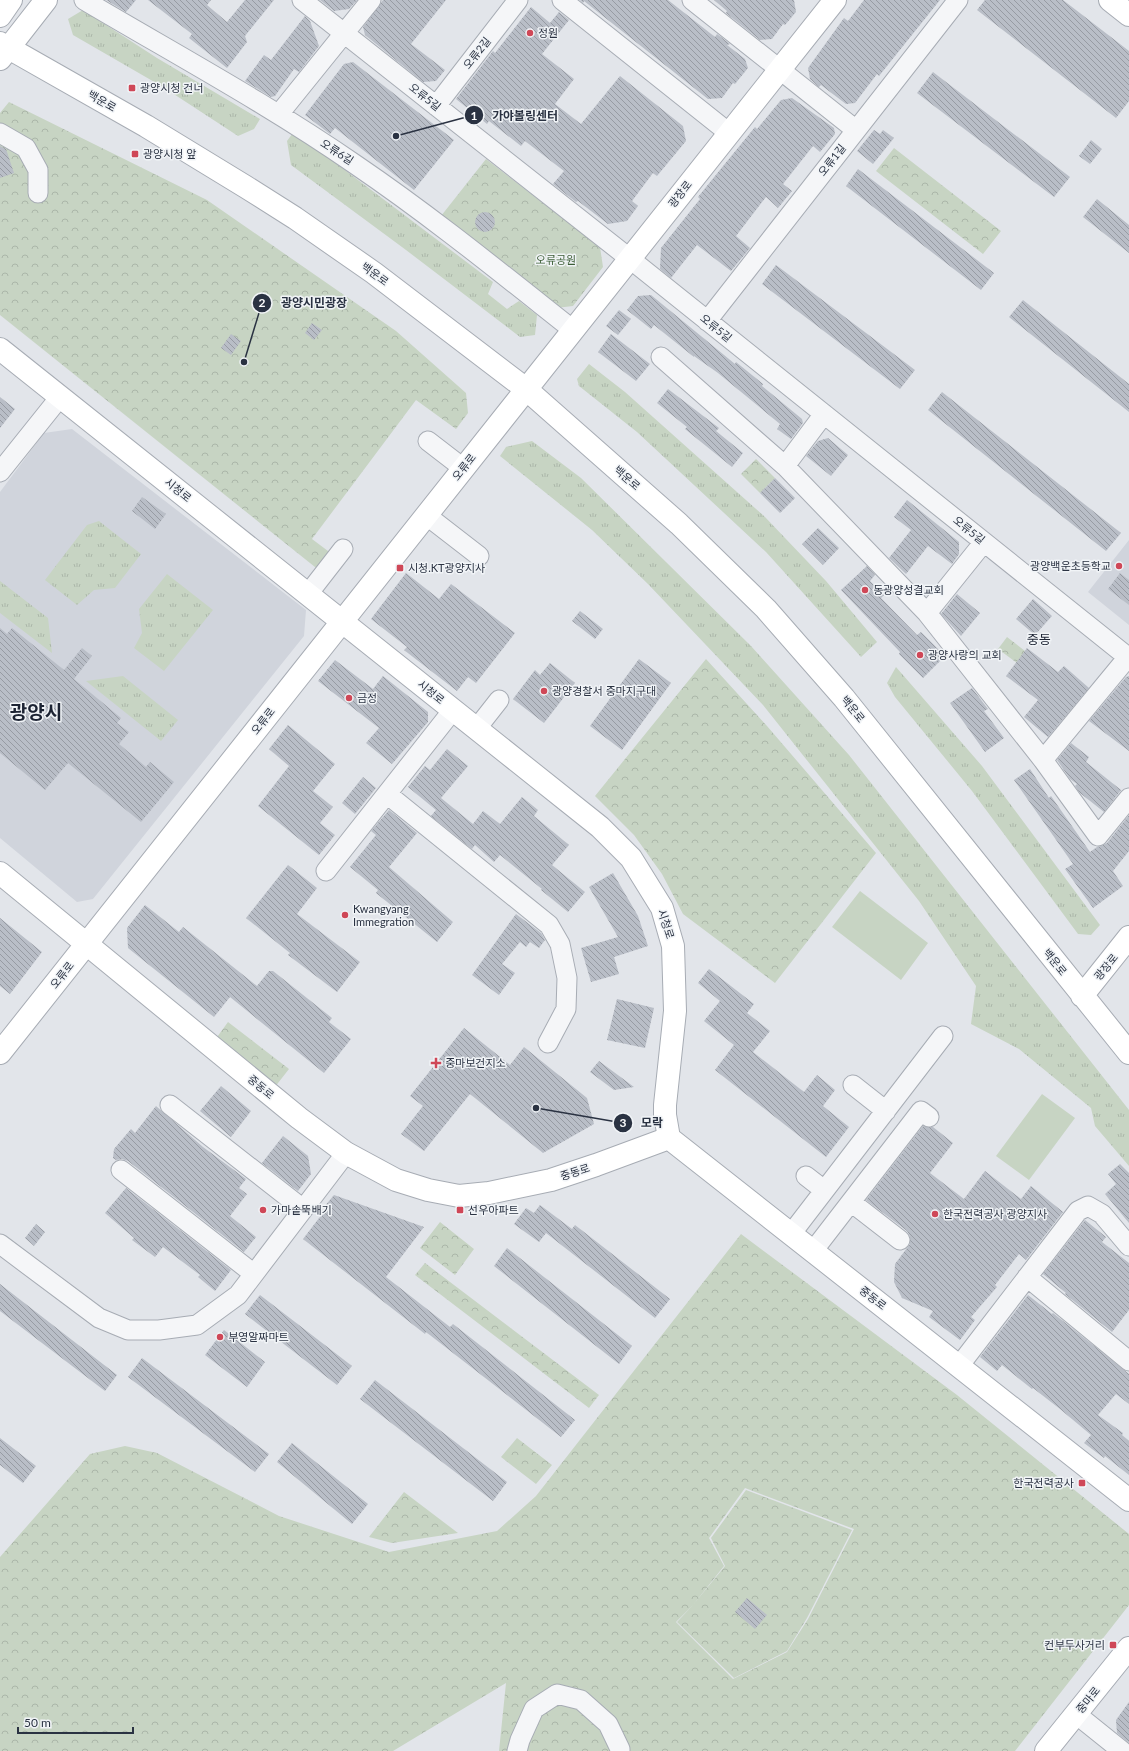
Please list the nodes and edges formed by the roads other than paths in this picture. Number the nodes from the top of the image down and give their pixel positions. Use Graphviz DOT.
graph roads {
  1 [pos="11,0"];
  2 [pos="46,0"];
  3 [pos="84,0"];
  4 [pos="302,0"];
  5 [pos="371,0"];
  6 [pos="518,0"];
  7 [pos="562,0"];
  8 [pos="692,0"];
  9 [pos="958,0"];
  10 [pos="1110,0"];
  11 [pos="829,2"];
  12 [pos="1129,15"];
  13 [pos="0,16"];
  14 [pos="344,33"];
  15 [pos="3,50"];
  16 [pos="780,70"];
  17 [pos="436,106"];
  18 [pos="279,114"];
  19 [pos="856,130"];
  20 [pos="0,133"];
  21 [pos="730,133"];
  22 [pos="38,193"];
  23 [pos="629,258"];
  24 [pos="707,321"];
  25 [pos="572,330"];
  26 [pos="0,349"];
  27 [pos="661,357"];
  28 [pos="526,389"];
  29 [pos="60,397"];
  30 [pos="824,414"];
  31 [pos="428,441"];
  32 [pos="785,466"];
  33 [pos="463,468"];
  34 [pos="0,472"];
  35 [pos="426,515"];
  36 [pos="984,542"];
  37 [pos="343,549"];
  38 [pos="479,556"];
  39 [pos="308,594"];
  40 [pos="927,613"];
  41 [pos="342,621"];
  42 [pos="1128,658"];
  43 [pos="499,700"];
  44 [pos="453,710"];
  45 [pos="477,728"];
  46 [pos="1044,760"];
  47 [pos="387,794"];
  48 [pos="1129,798"];
  49 [pos="326,871"];
  50 [pos="0,873"];
  51 [pos="1129,937"];
  52 [pos="87,943"];
  53 [pos="1082,996"];
  54 [pos="944,1036"];
  55 [pos="548,1043"];
  56 [pos="0,1053"];
  57 [pos="1129,1053"];
  58 [pos="853,1085"];
  59 [pos="170,1105"];
  60 [pos="886,1111"];
  61 [pos="928,1117"];
  62 [pos="669,1138"];
  63 [pos="346,1153"];
  64 [pos="121,1170"];
  65 [pos="806,1176"];
  66 [pos="824,1190"];
  67 [pos="851,1202"];
  68 [pos="303,1210"];
  69 [pos="791,1234"];
  70 [pos="900,1240"];
  71 [pos="0,1244"];
  72 [pos="1129,1246"];
  73 [pos="813,1251"];
  74 [pos="254,1274"];
  75 [pos="1027,1277"];
  76 [pos="1129,1361"];
  77 [pos="959,1366"];
  78 [pos="1129,1500"];
  79 [pos="1129,1648"];
  80 [pos="1076,1714"];
  81 [pos="517,1751"];
  82 [pos="620,1751"];
  83 [pos="1046,1751"];
  84 [pos="1122,1751"];
  1 -- 13 [label="street"];
  2 -- 15 [label="street"];
  3 -- 18 [label="street, 오류6길"];
  4 -- 14 [label="street, 오류5길"];
  5 -- 14 [label="street"];
  6 -- 17 [label="street, 오류2길"];
  7 -- 21 [label="street"];
  8 -- 16 [label="street"];
  9 -- 19 [label="street, 오류1길"];
  10 -- 12 [label="street"];
  11 -- 16 [label="street, 광장로"];
  14 -- 17 [label="street, 오류5길"];
  14 -- 18 [label="street"];
  15 -- 28 [label="street, 백운로"];
  16 -- 19 [label="street"];
  16 -- 21 [label="street, 광장로"];
  17 -- 23 [label="street, 오류5길"];
  18 -- 25 [label="street, 오류6길"];
  19 -- 24 [label="street, 오류1길"];
  20 -- 22 [label="street"];
  21 -- 23 [label="street, 광장로"];
  23 -- 24 [label="street, 오류5길"];
  23 -- 25 [label="street, 광장로"];
  24 -- 30 [label="street, 오류5길"];
  25 -- 28 [label="street, 광장로"];
  26 -- 29 [label="street, 시청로"];
  27 -- 32 [label="street"];
  28 -- 33 [label="street, 오류로"];
  28 -- 53 [label="street, 백운로"];
  29 -- 34 [label="street"];
  29 -- 39 [label="street, 시청로"];
  30 -- 32 [label="street"];
  30 -- 36 [label="street, 오류5길"];
  31 -- 33 [label="street"];
  32 -- 40 [label="street"];
  33 -- 35 [label="street, 오류로"];
  35 -- 38 [label="street"];
  35 -- 41 [label="street, 오류로"];
  36 -- 40 [label="street"];
  36 -- 42 [label="street, 오류5길"];
  37 -- 39 [label="street"];
  39 -- 41 [label="street, 시청로"];
  40 -- 46 [label="street"];
  41 -- 44 [label="street, 시청로"];
  41 -- 52 [label="street, 오류로"];
  42 -- 46 [label="street"];
  43 -- 45 [label="street"];
  44 -- 45 [label="street, 시청로"];
  44 -- 47 [label="street"];
  45 -- 62 [label="street, 시청로"];
  46 -- 48 [label="street"];
  47 -- 49 [label="street"];
  47 -- 55 [label="street"];
  50 -- 52 [label="street, 중동로"];
  51 -- 53 [label="street, 광장로"];
  52 -- 56 [label="street, 오류로"];
  52 -- 63 [label="street, 중동로"];
  53 -- 57 [label="street, 백운로"];
  54 -- 60 [label="street"];
  58 -- 60 [label="street"];
  59 -- 68 [label="street"];
  60 -- 66 [label="street"];
  61 -- 67 [label="street"];
  62 -- 63 [label="street, 중동로"];
  62 -- 69 [label="street, 중동로"];
  63 -- 68 [label="street"];
  64 -- 74 [label="street"];
  65 -- 66 [label="street"];
  66 -- 69 [label="street"];
  67 -- 70 [label="street"];
  67 -- 73 [label="street"];
  68 -- 74 [label="street"];
  69 -- 73 [label="street, 중동로"];
  71 -- 74 [label="street"];
  72 -- 75 [label="street"];
  73 -- 77 [label="street, 중동로"];
  75 -- 76 [label="street"];
  75 -- 77 [label="street"];
  77 -- 78 [label="street, 중동로"];
  79 -- 80 [label="street, 중마로"];
  80 -- 83 [label="street, 중마로"];
  80 -- 84 [label="street"];
  81 -- 82 [label="street"];
}
